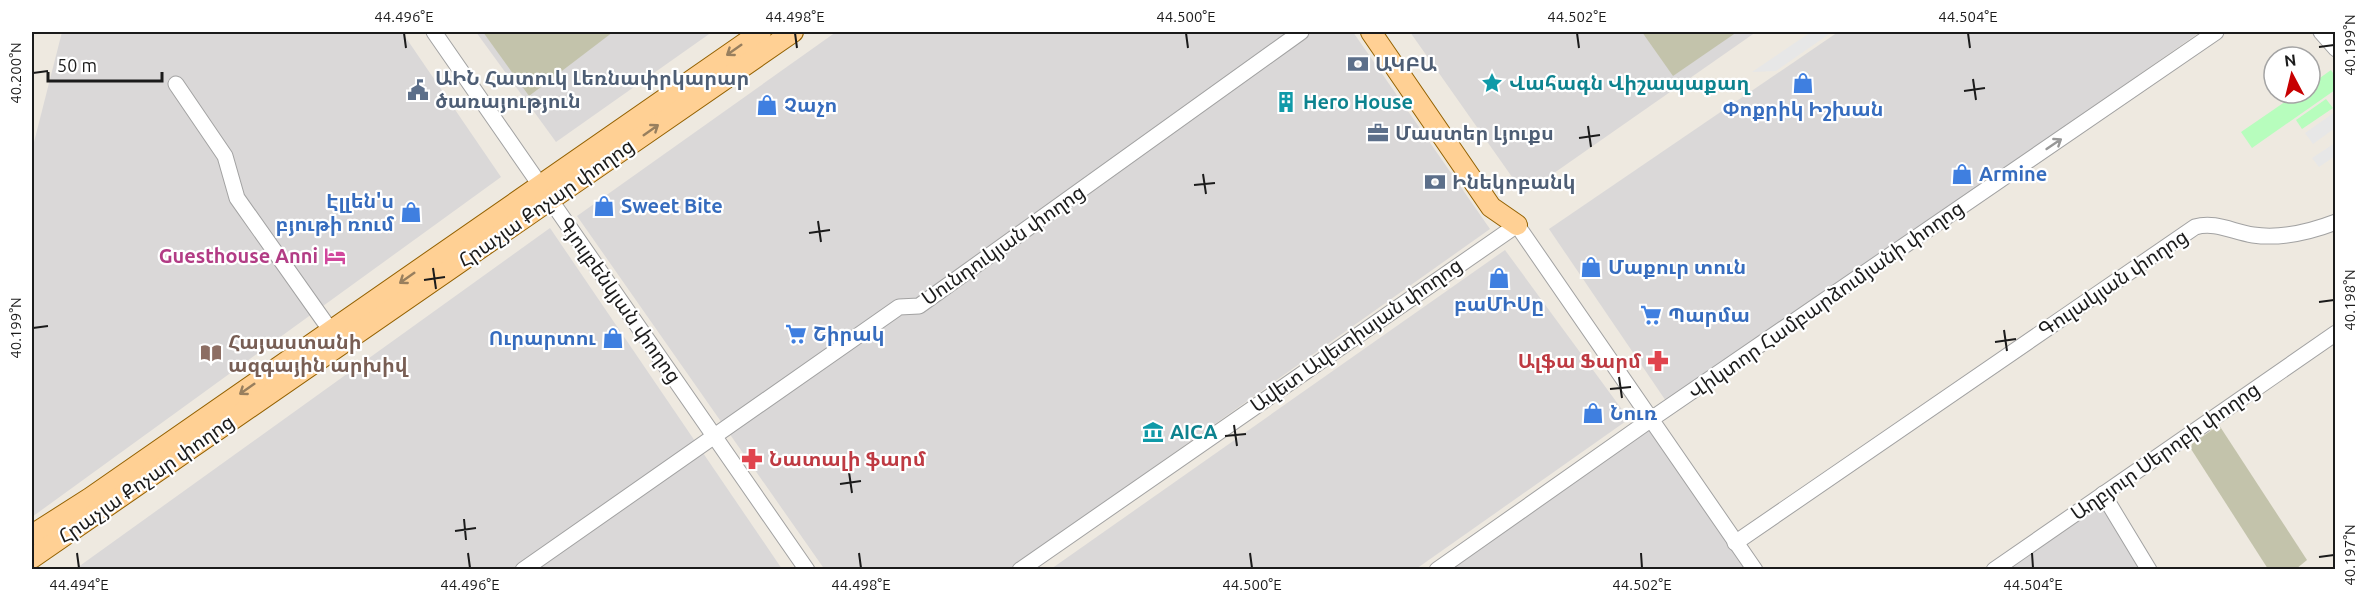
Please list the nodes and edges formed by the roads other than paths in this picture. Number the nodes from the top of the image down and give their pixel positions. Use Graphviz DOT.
graph roads {
  1 [pos="434,32"];
  2 [pos="761,32"];
  3 [pos="793,32"];
  4 [pos="1301,32"];
  5 [pos="1371,32"];
  6 [pos="1386,32"];
  7 [pos="2216,32"];
  8 [pos="2321,32"];
  9 [pos="2336,49"];
  10 [pos="176,84"];
  11 [pos="546,192"];
  12 [pos="2336,222"];
  13 [pos="1516,225"];
  14 [pos="331,331"];
  15 [pos="2336,333"];
  16 [pos="1650,420"];
  17 [pos="714,436"];
  18 [pos="2103,494"];
  19 [pos="32,535"];
  20 [pos="1735,543"];
  21 [pos="32,558"];
  22 [pos="523,570"];
  23 [pos="807,570"];
  24 [pos="1020,570"];
  25 [pos="1437,570"];
  26 [pos="1755,570"];
  27 [pos="1994,570"];
  28 [pos="2150,570"];
  1 -- 11 [label="street, Գյուլբենկյան փողոց"];
  2 -- 11 [label="main road, Հրաչյա Քոչար փողոց, one-way"];
  11 -- 3 [label="main road, Հրաչյա Քոչար փողոց, one-way"];
  4 -- 17 [label="street, Սունդուկյան փողոց"];
  5 -- 13 [label="main road"];
  6 -- 13 [label="main road"];
  16 -- 7 [label="street, Վիկտոր Համբարձումյանի փողոց, one-way"];
  8 -- 9 [label="street"];
  10 -- 14 [label="street"];
  11 -- 14 [label="main road, Հրաչյա Քոչար փողոց, one-way"];
  11 -- 17 [label="street, Գյուլբենկյան փողոց"];
  11 -- 21 [label="main road, Հրաչյա Քոչար փողոց"];
  12 -- 20 [label="street, Գուլակյան փողոց"];
  13 -- 16 [label="street"];
  13 -- 24 [label="street, Ավետ Ավետիսյան փողոց"];
  14 -- 19 [label="main road, Հրաչյա Քոչար փողոց, one-way"];
  15 -- 18 [label="street, Աղբյուր Սերոբի փողոց"];
  16 -- 20 [label="street"];
  16 -- 25 [label="street, Վիկտոր Համբարձումյանի փողոց"];
  17 -- 22 [label="street, Սունդուկյան փողոց"];
  17 -- 23 [label="street, Գյուլբենկյան փողոց"];
  18 -- 27 [label="street, Աղբյուր Սերոբի փողոց"];
  18 -- 28 [label="street"];
  20 -- 26 [label="street"];
}
